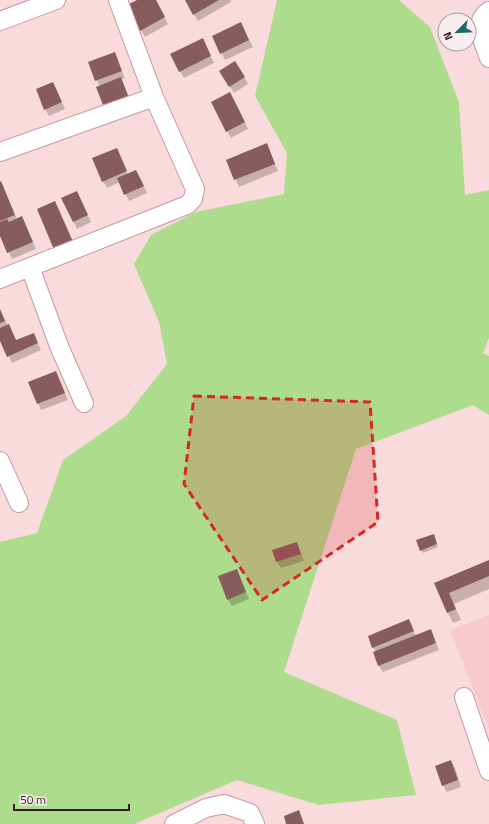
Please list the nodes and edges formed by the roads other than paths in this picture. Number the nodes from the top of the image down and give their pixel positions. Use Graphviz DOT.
graph roads {
  1 [pos="56,0"];
  2 [pos="118,0"];
  3 [pos="489,11"];
  4 [pos="0,21"];
  5 [pos="489,58"];
  6 [pos="154,97"];
  7 [pos="0,152"];
  8 [pos="30,267"];
  9 [pos="0,278"];
  10 [pos="84,404"];
  11 [pos="0,461"];
  12 [pos="19,504"];
  13 [pos="464,698"];
  14 [pos="489,771"];
  15 [pos="174,824"];
  16 [pos="255,824"];
  1 -- 4 [label="street"];
  2 -- 6 [label="street"];
  3 -- 5 [label="street"];
  6 -- 7 [label="street"];
  6 -- 8 [label="street"];
  8 -- 9 [label="street"];
  8 -- 10 [label="street"];
  11 -- 12 [label="street"];
  13 -- 14 [label="street"];
  15 -- 16 [label="street"];
}
